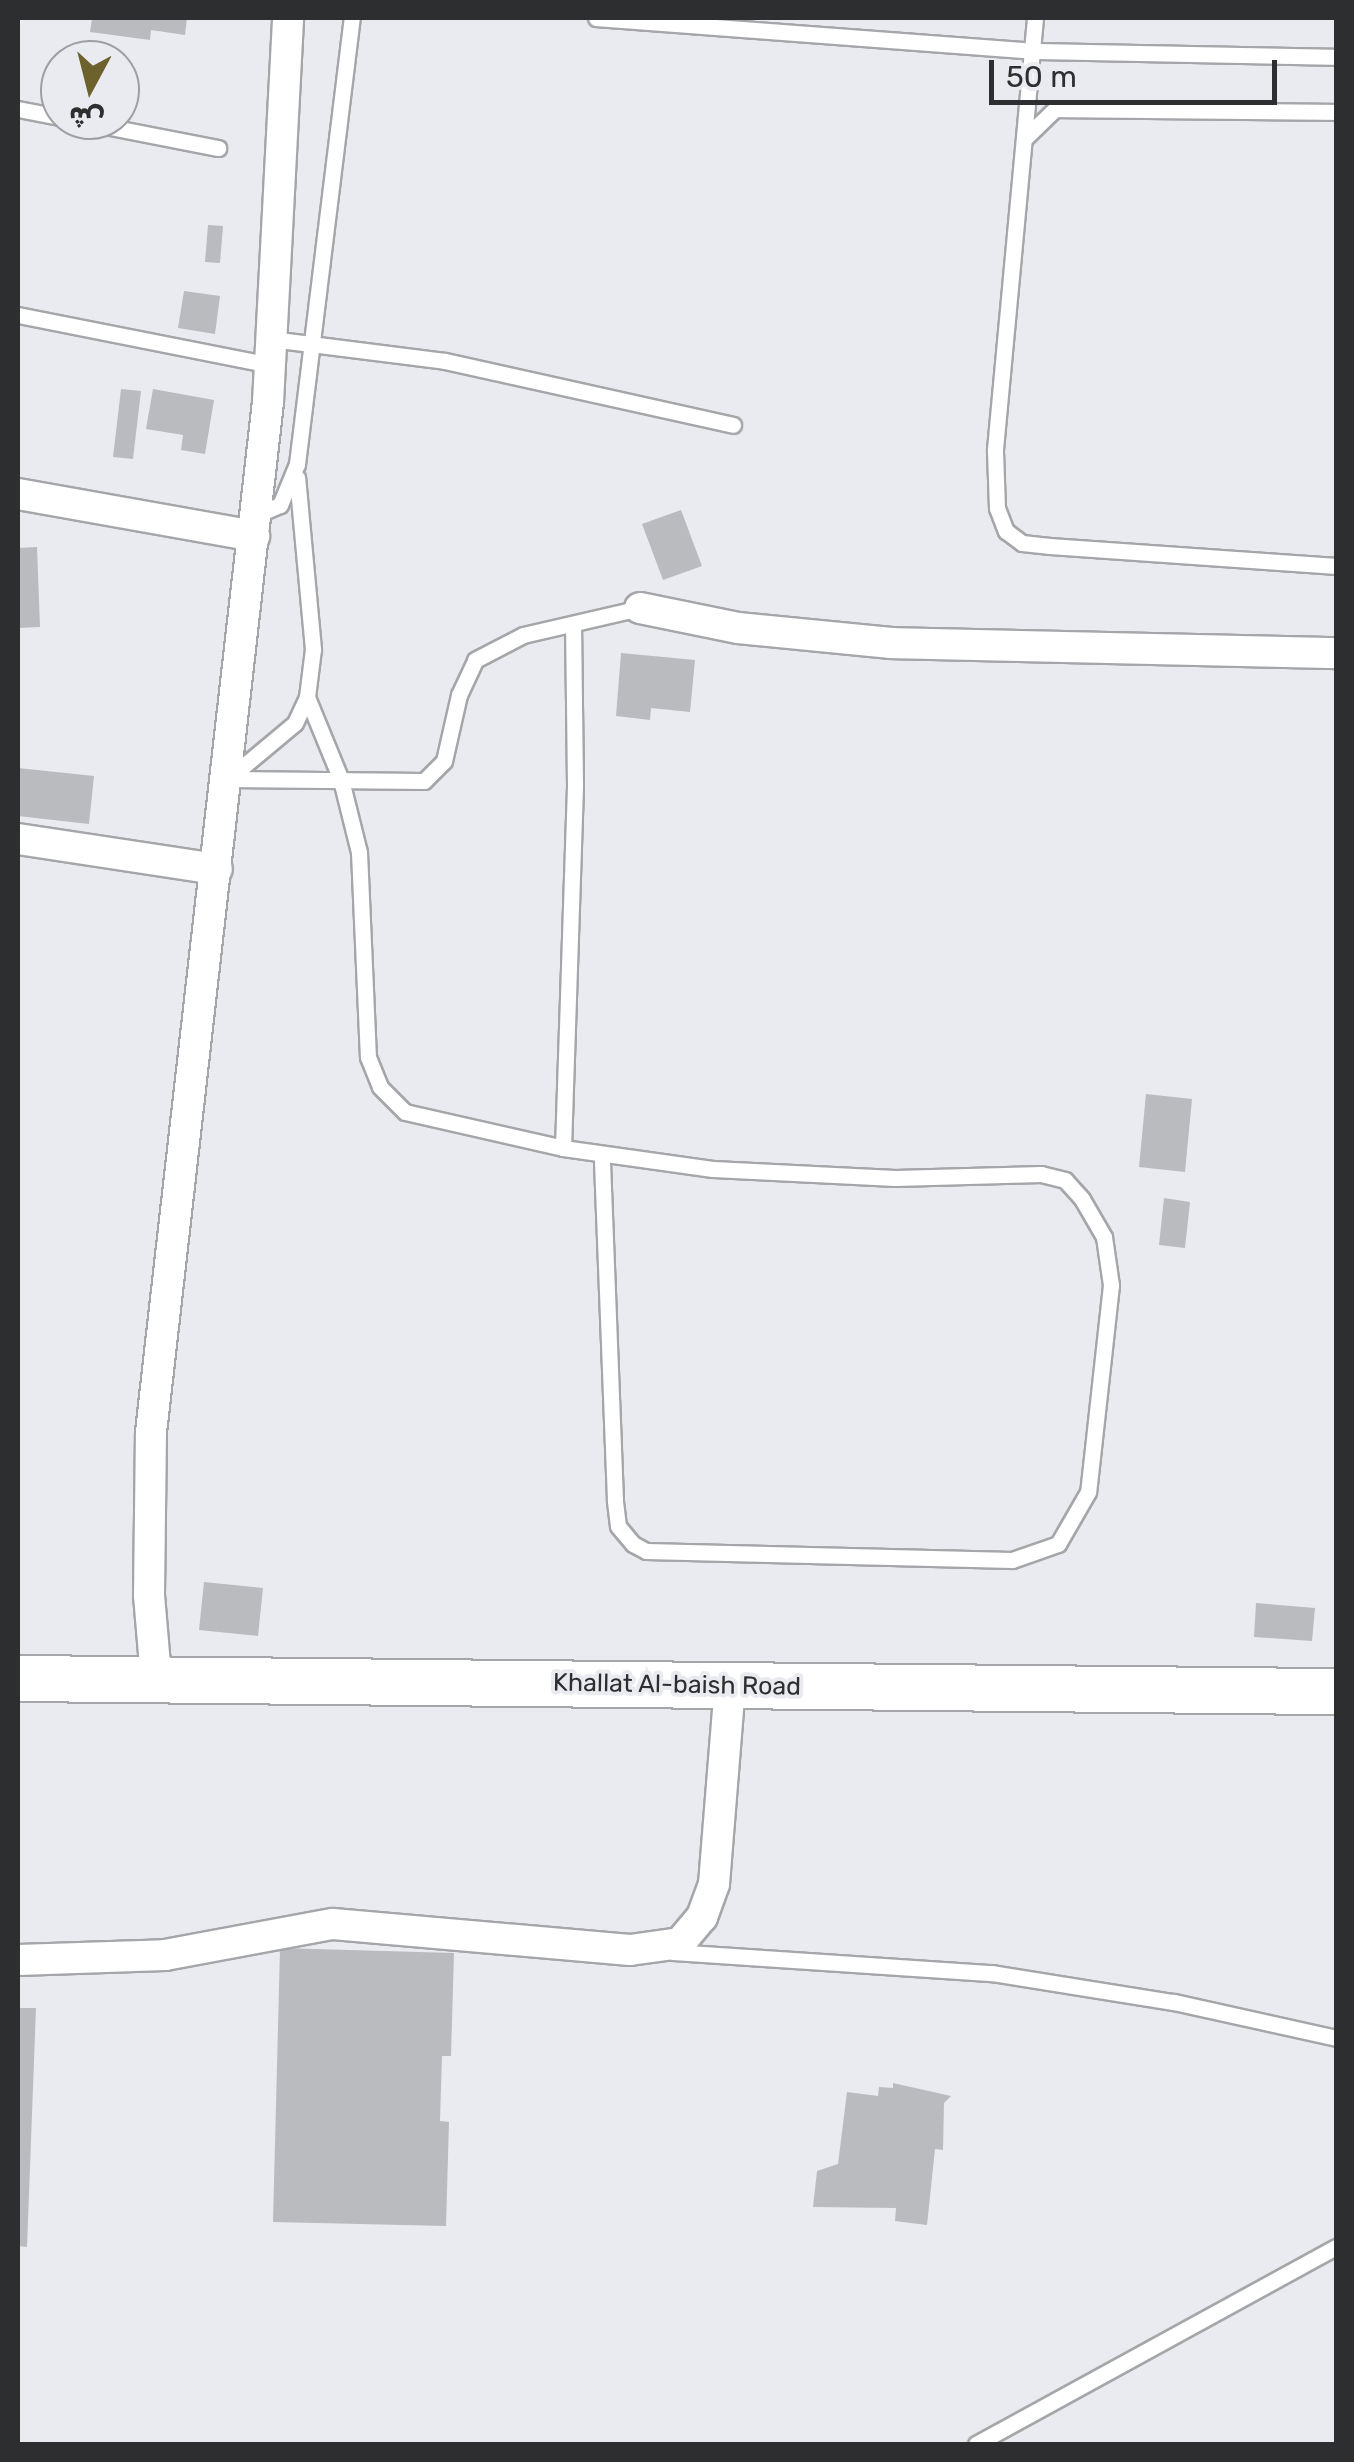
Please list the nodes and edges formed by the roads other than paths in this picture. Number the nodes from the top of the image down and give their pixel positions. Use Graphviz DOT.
graph roads {
  1 [pos="288,18"];
  2 [pos="352,18"];
  3 [pos="596,18"];
  4 [pos="1035,18"];
  5 [pos="1032,52"];
  6 [pos="1336,57"];
  7 [pos="1336,112"];
  8 [pos="140,133"];
  9 [pos="1022,143"];
  10 [pos="218,148"];
  11 [pos="18,314"];
  12 [pos="313,344"];
  13 [pos="271,352"];
  14 [pos="733,426"];
  15 [pos="297,464"];
  16 [pos="18,494"];
  17 [pos="255,526"];
  18 [pos="1336,566"];
  19 [pos="640,608"];
  20 [pos="573,624"];
  21 [pos="1336,653"];
  22 [pos="307,697"];
  23 [pos="228,779"];
  24 [pos="341,780"];
  25 [pos="18,839"];
  26 [pos="218,869"];
  27 [pos="563,1148"];
  28 [pos="602,1154"];
  29 [pos="156,1677"];
  30 [pos="18,1678"];
  31 [pos="730,1686"];
  32 [pos="1336,1691"];
  33 [pos="630,1950"];
  34 [pos="18,1960"];
  35 [pos="1336,2038"];
  36 [pos="1336,2248"];
  37 [pos="976,2444"];
  1 -- 13 [label="street"];
  2 -- 12 [label="lane"];
  3 -- 5 [label="lane"];
  4 -- 5 [label="lane"];
  5 -- 6 [label="lane"];
  5 -- 9 [label="lane"];
  7 -- 9 [label="lane"];
  8 -- 10 [label="lane"];
  9 -- 18 [label="lane"];
  11 -- 13 [label="lane"];
  12 -- 13 [label="lane"];
  12 -- 14 [label="lane"];
  12 -- 15 [label="lane"];
  13 -- 17 [label="street"];
  15 -- 17 [label="lane"];
  15 -- 22 [label="lane"];
  16 -- 17 [label="street"];
  17 -- 23 [label="street"];
  19 -- 20 [label="lane"];
  19 -- 21 [label="street"];
  20 -- 24 [label="lane"];
  20 -- 27 [label="lane"];
  22 -- 23 [label="lane"];
  22 -- 24 [label="lane"];
  23 -- 24 [label="lane"];
  23 -- 26 [label="street"];
  24 -- 27 [label="lane"];
  25 -- 26 [label="street"];
  26 -- 29 [label="street"];
  27 -- 28 [label="lane"];
  28 -- 28 [label="lane"];
  29 -- 30 [label="street, Khallat Al-baish Road"];
  29 -- 31 [label="street, Khallat Al-baish Road"];
  31 -- 32 [label="street, Khallat Al-baish Road"];
  31 -- 33 [label="street"];
  33 -- 34 [label="street"];
  33 -- 35 [label="lane"];
  36 -- 37 [label="lane"];
}
